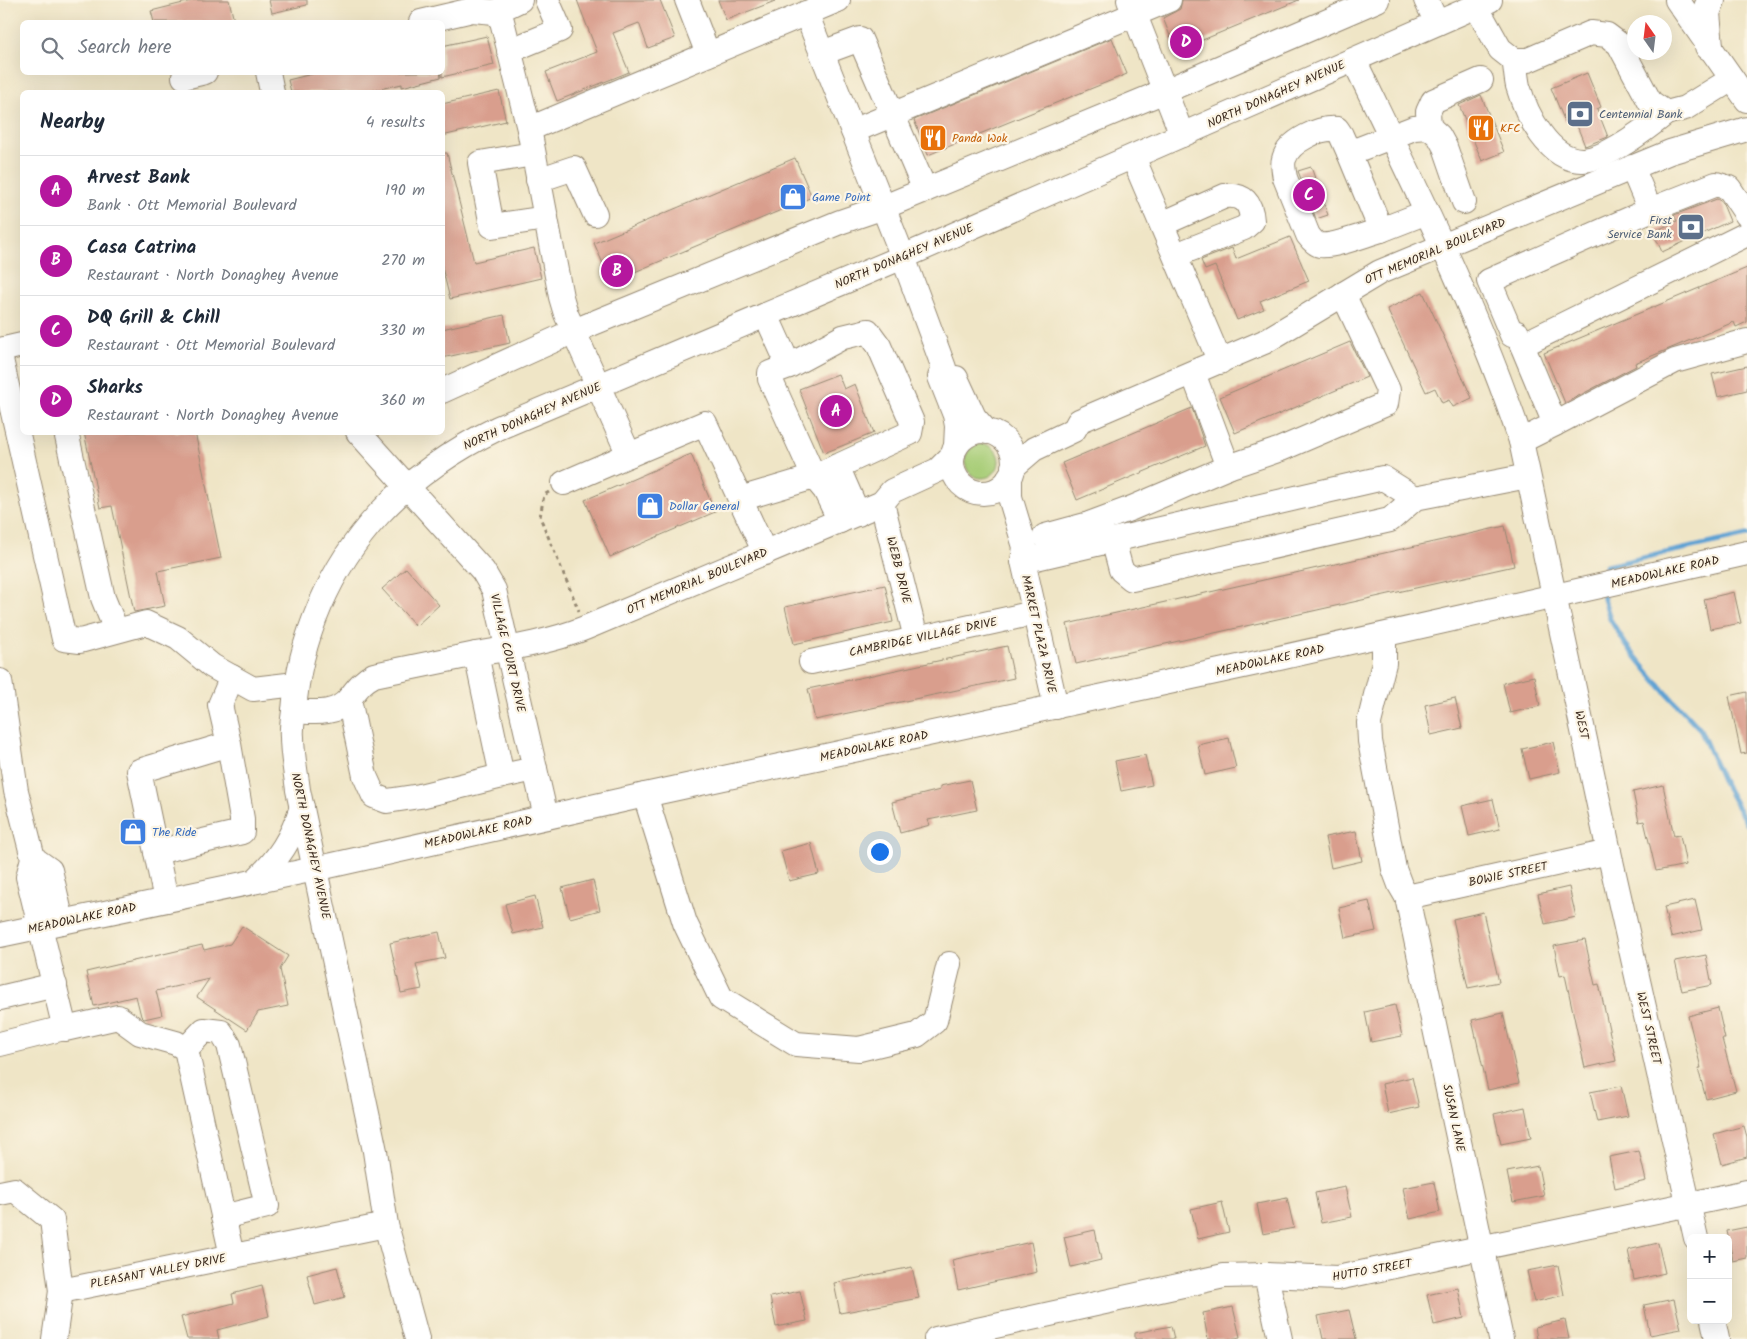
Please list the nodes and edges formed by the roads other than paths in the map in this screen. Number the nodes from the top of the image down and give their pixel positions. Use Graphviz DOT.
graph roads {
  1 [pos="520,0"];
  2 [pos="547,0"];
  3 [pos="687,0"];
  4 [pos="838,0"];
  5 [pos="1170,0"];
  6 [pos="1377,0"];
  7 [pos="1426,0"];
  8 [pos="1663,0"];
  9 [pos="1678,0"];
  10 [pos="1711,0"];
  11 [pos="1483,3"];
  12 [pos="1132,7"];
  13 [pos="495,12"];
  14 [pos="806,13"];
  15 [pos="430,20"];
  16 [pos="1691,21"];
  17 [pos="1437,24"];
  18 [pos="1709,46"];
  19 [pos="510,51"];
  20 [pos="708,54"];
  21 [pos="822,54"];
  22 [pos="1354,60"];
  23 [pos="1514,60"];
  24 [pos="269,75"];
  25 [pos="1732,78"];
  26 [pos="1481,80"];
  27 [pos="272,90"];
  28 [pos="1165,91"];
  29 [pos="1747,100"];
  30 [pos="1666,113"];
  31 [pos="892,115"];
  32 [pos="1429,127"];
  33 [pos="528,129"];
  34 [pos="1747,129"];
  35 [pos="853,131"];
  36 [pos="1182,135"];
  37 [pos="1391,137"];
  38 [pos="1349,153"];
  39 [pos="533,154"];
  40 [pos="1133,157"];
  41 [pos="1632,167"];
  42 [pos="538,180"];
  43 [pos="925,190"];
  44 [pos="1464,202"];
  45 [pos="884,207"];
  46 [pos="1650,210"];
  47 [pos="1427,212"];
  48 [pos="595,214"];
  49 [pos="1747,215"];
  50 [pos="546,218"];
  51 [pos="1162,224"];
  52 [pos="1381,230"];
  53 [pos="1747,234"];
  54 [pos="1443,246"];
  55 [pos="1176,255"];
  56 [pos="904,257"];
  57 [pos="1343,294"];
  58 [pos="766,315"];
  59 [pos="574,331"];
  60 [pos="1517,340"];
  61 [pos="1747,341"];
  62 [pos="20,345"];
  63 [pos="1486,348"];
  64 [pos="0,350"];
  65 [pos="0,355"];
  66 [pos="1220,362"];
  67 [pos="788,366"];
  68 [pos="944,368"];
  69 [pos="1193,374"];
  70 [pos="598,386"];
  71 [pos="445,389"];
  72 [pos="1079,421"];
  73 [pos="1554,424"];
  74 [pos="993,434"];
  75 [pos="67,435"];
  76 [pos="366,435"];
  77 [pos="1520,441"];
  78 [pos="954,451"];
  79 [pos="628,455"];
  80 [pos="837,466"];
  81 [pos="1228,467"];
  82 [pos="1012,472"];
  83 [pos="1528,476"];
  84 [pos="814,477"];
  85 [pos="564,483"];
  86 [pos="407,487"];
  87 [pos="971,490"];
  88 [pos="1415,498"];
  89 [pos="740,499"];
  90 [pos="882,503"];
  91 [pos="849,517"];
  92 [pos="1045,536"];
  93 [pos="1113,540"];
  94 [pos="765,553"];
  95 [pos="1747,553"];
  96 [pos="1023,561"];
  97 [pos="1554,597"];
  98 [pos="1034,613"];
  99 [pos="116,630"];
  100 [pos="1384,635"];
  101 [pos="916,638"];
  102 [pos="508,649"];
  103 [pos="476,654"];
  104 [pos="811,662"];
  105 [pos="232,677"];
  106 [pos="0,681"];
  107 [pos="296,684"];
  108 [pos="349,699"];
  109 [pos="1056,707"];
  110 [pos="294,711"];
  111 [pos="229,744"];
  112 [pos="535,769"];
  113 [pos="502,776"];
  114 [pos="645,795"];
  115 [pos="302,807"];
  116 [pos="546,817"];
  117 [pos="156,852"];
  118 [pos="1609,852"];
  119 [pos="315,869"];
  120 [pos="255,881"];
  121 [pos="1407,896"];
  122 [pos="166,900"];
  123 [pos="52,924"];
  124 [pos="0,936"];
  125 [pos="949,964"];
  126 [pos="55,985"];
  127 [pos="0,998"];
  128 [pos="64,1028"];
  129 [pos="0,1044"];
  130 [pos="186,1049"];
  131 [pos="1747,1192"];
  132 [pos="0,1194"];
  133 [pos="1689,1204"];
  134 [pos="224,1218"];
  135 [pos="386,1224"];
  136 [pos="1695,1234"];
  137 [pos="1482,1248"];
  138 [pos="232,1256"];
  139 [pos="1266,1275"];
  140 [pos="61,1291"];
  141 [pos="1714,1324"];
  142 [pos="54,1339"];
  143 [pos="417,1339"];
  144 [pos="936,1339"];
  145 [pos="1280,1339"];
  146 [pos="1501,1339"];
  147 [pos="1717,1339"];
  1 -- 13 [label="street"];
  2 -- 19 [label="street"];
  3 -- 20 [label="street"];
  4 -- 14 [label="street"];
  5 -- 12 [label="street"];
  6 -- 28 [label="street"];
  7 -- 17 [label="street"];
  8 -- 16 [label="street"];
  9 -- 16 [label="street"];
  10 -- 18 [label="main road"];
  11 -- 17 [label="street, NORTH DONAGHEY AVENUE"];
  11 -- 23 [label="street"];
  12 -- 28 [label="street"];
  12 -- 31 [label="street"];
  13 -- 15 [label="street"];
  13 -- 19 [label="street"];
  14 -- 20 [label="street"];
  14 -- 21 [label="street"];
  16 -- 18 [label="street"];
  17 -- 22 [label="street, NORTH DONAGHEY AVENUE"];
  18 -- 25 [label="street"];
  19 -- 33 [label="street"];
  20 -- 33 [label="street"];
  21 -- 31 [label="street"];
  21 -- 35 [label="street"];
  22 -- 36 [label="street, NORTH DONAGHEY AVENUE"];
  22 -- 37 [label="street, WEST"];
  23 -- 30 [label="street"];
  23 -- 30 [label="street"];
  24 -- 27 [label="street"];
  25 -- 29 [label="street"];
  25 -- 30 [label="street"];
  26 -- 32 [label="street"];
  28 -- 36 [label="street"];
  28 -- 43 [label="street"];
  31 -- 35 [label="street"];
  31 -- 43 [label="street"];
  32 -- 37 [label="street"];
  32 -- 44 [label="street"];
  33 -- 39 [label="street"];
  34 -- 41 [label="street, OTT MEMORIAL BOULEVARD"];
  35 -- 45 [label="street"];
  36 -- 40 [label="street, NORTH DONAGHEY AVENUE"];
  37 -- 38 [label="street"];
  37 -- 47 [label="street, WEST"];
  38 -- 52 [label="street"];
  38 -- 52 [label="street"];
  39 -- 42 [label="street"];
  39 -- 50 [label="street"];
  40 -- 51 [label="street"];
  40 -- 56 [label="street, NORTH DONAGHEY AVENUE"];
  41 -- 46 [label="street"];
  41 -- 54 [label="street, OTT MEMORIAL BOULEVARD"];
  42 -- 48 [label="street"];
  42 -- 50 [label="street"];
  43 -- 45 [label="street"];
  45 -- 56 [label="street"];
  45 -- 59 [label="street"];
  46 -- 49 [label="street"];
  46 -- 60 [label="street"];
  47 -- 52 [label="street"];
  47 -- 54 [label="street, WEST"];
  50 -- 59 [label="street"];
  51 -- 55 [label="street"];
  51 -- 55 [label="street"];
  53 -- 60 [label="street"];
  54 -- 57 [label="street, OTT MEMORIAL BOULEVARD"];
  54 -- 63 [label="street, WEST"];
  55 -- 66 [label="street"];
  56 -- 58 [label="street, NORTH DONAGHEY AVENUE"];
  56 -- 68 [label="street"];
  57 -- 66 [label="street, OTT MEMORIAL BOULEVARD"];
  57 -- 81 [label="street"];
  58 -- 67 [label="street"];
  58 -- 70 [label="street, NORTH DONAGHEY AVENUE"];
  59 -- 70 [label="street"];
  59 -- 71 [label="street"];
  60 -- 63 [label="street"];
  60 -- 73 [label="street"];
  61 -- 73 [label="street"];
  62 -- 64 [label="street"];
  63 -- 77 [label="street, WEST"];
  65 -- 99 [label="street"];
  66 -- 69 [label="street, OTT MEMORIAL BOULEVARD"];
  67 -- 80 [label="street"];
  67 -- 84 [label="street"];
  68 -- 74 [label="street"];
  68 -- 78 [label="street"];
  69 -- 72 [label="street, OTT MEMORIAL BOULEVARD"];
  69 -- 81 [label="street"];
  70 -- 79 [label="street"];
  70 -- 86 [label="street, NORTH DONAGHEY AVENUE"];
  72 -- 74 [label="street, OTT MEMORIAL BOULEVARD"];
  72 -- 82 [label="street, OTT MEMORIAL BOULEVARD"];
  73 -- 77 [label="street"];
  74 -- 78 [label="street"];
  74 -- 82 [label="street"];
  75 -- 99 [label="street"];
  76 -- 86 [label="street, VILLAGE COURT DRIVE"];
  77 -- 83 [label="street, WEST"];
  78 -- 87 [label="street"];
  78 -- 90 [label="street, OTT MEMORIAL BOULEVARD"];
  79 -- 85 [label="street"];
  79 -- 89 [label="street"];
  80 -- 84 [label="street"];
  80 -- 91 [label="street"];
  81 -- 92 [label="street"];
  82 -- 87 [label="street"];
  82 -- 96 [label="street, MARKET PLAZA DRIVE"];
  83 -- 88 [label="street"];
  83 -- 97 [label="street, WEST"];
  84 -- 89 [label="street"];
  84 -- 91 [label="street"];
  86 -- 102 [label="street, VILLAGE COURT DRIVE"];
  86 -- 107 [label="street, NORTH DONAGHEY AVENUE"];
  87 -- 90 [label="street, OTT MEMORIAL BOULEVARD"];
  87 -- 96 [label="street, MARKET PLAZA DRIVE"];
  88 -- 93 [label="street"];
  88 -- 93 [label="street"];
  89 -- 94 [label="street"];
  90 -- 91 [label="street, OTT MEMORIAL BOULEVARD"];
  90 -- 101 [label="street, WEBB DRIVE"];
  91 -- 94 [label="street, OTT MEMORIAL BOULEVARD"];
  93 -- 96 [label="street"];
  94 -- 102 [label="street, OTT MEMORIAL BOULEVARD"];
  95 -- 97 [label="street, MEADOWLAKE ROAD"];
  96 -- 98 [label="street, MARKET PLAZA DRIVE"];
  97 -- 100 [label="street, MEADOWLAKE ROAD"];
  97 -- 118 [label="street, WEST"];
  98 -- 101 [label="street, CAMBRIDGE VILLAGE DRIVE"];
  98 -- 109 [label="street, MARKET PLAZA DRIVE"];
  99 -- 105 [label="street"];
  100 -- 109 [label="street, MEADOWLAKE ROAD"];
  100 -- 121 [label="street, SUSAN LANE"];
  101 -- 104 [label="street, CAMBRIDGE VILLAGE DRIVE"];
  102 -- 103 [label="street, OTT MEMORIAL BOULEVARD"];
  102 -- 112 [label="street, VILLAGE COURT DRIVE"];
  103 -- 108 [label="street, OTT MEMORIAL BOULEVARD"];
  103 -- 113 [label="street"];
  105 -- 107 [label="street"];
  105 -- 111 [label="street"];
  106 -- 123 [label="street"];
  107 -- 110 [label="street, NORTH DONAGHEY AVENUE"];
  108 -- 110 [label="street, OTT MEMORIAL BOULEVARD"];
  108 -- 113 [label="street"];
  109 -- 114 [label="street, MEADOWLAKE ROAD"];
  110 -- 115 [label="street, NORTH DONAGHEY AVENUE"];
  111 -- 117 [label="street"];
  111 -- 117 [label="street"];
  112 -- 113 [label="street"];
  112 -- 116 [label="street, VILLAGE COURT DRIVE"];
  114 -- 116 [label="street, MEADOWLAKE ROAD"];
  114 -- 125 [label="street"];
  115 -- 119 [label="street, NORTH DONAGHEY AVENUE"];
  115 -- 120 [label="street"];
  116 -- 119 [label="street, MEADOWLAKE ROAD"];
  117 -- 122 [label="street"];
  118 -- 121 [label="street, BOWIE STREET"];
  118 -- 133 [label="street, WEST STREET"];
  119 -- 120 [label="street, MEADOWLAKE ROAD"];
  119 -- 135 [label="street, NORTH DONAGHEY AVENUE"];
  120 -- 122 [label="street, MEADOWLAKE ROAD"];
  121 -- 137 [label="street, SUSAN LANE"];
  122 -- 123 [label="street, MEADOWLAKE ROAD"];
  123 -- 124 [label="street, MEADOWLAKE ROAD"];
  123 -- 126 [label="street"];
  126 -- 127 [label="street"];
  126 -- 128 [label="street"];
  128 -- 129 [label="street"];
  128 -- 130 [label="street"];
  130 -- 134 [label="street"];
  130 -- 134 [label="street"];
  131 -- 133 [label="street, HUTTO STREET"];
  132 -- 140 [label="street"];
  133 -- 136 [label="street"];
  133 -- 137 [label="street, HUTTO STREET"];
  134 -- 138 [label="street"];
  135 -- 138 [label="street, PLEASANT VALLEY DRIVE"];
  135 -- 143 [label="street, NORTH DONAGHEY AVENUE"];
  137 -- 139 [label="street, HUTTO STREET"];
  137 -- 146 [label="street, SUSAN LANE"];
  138 -- 140 [label="street, PLEASANT VALLEY DRIVE"];
  139 -- 144 [label="street, HUTTO STREET"];
  139 -- 145 [label="street"];
  140 -- 142 [label="street"];
  141 -- 147 [label="street"];
}
